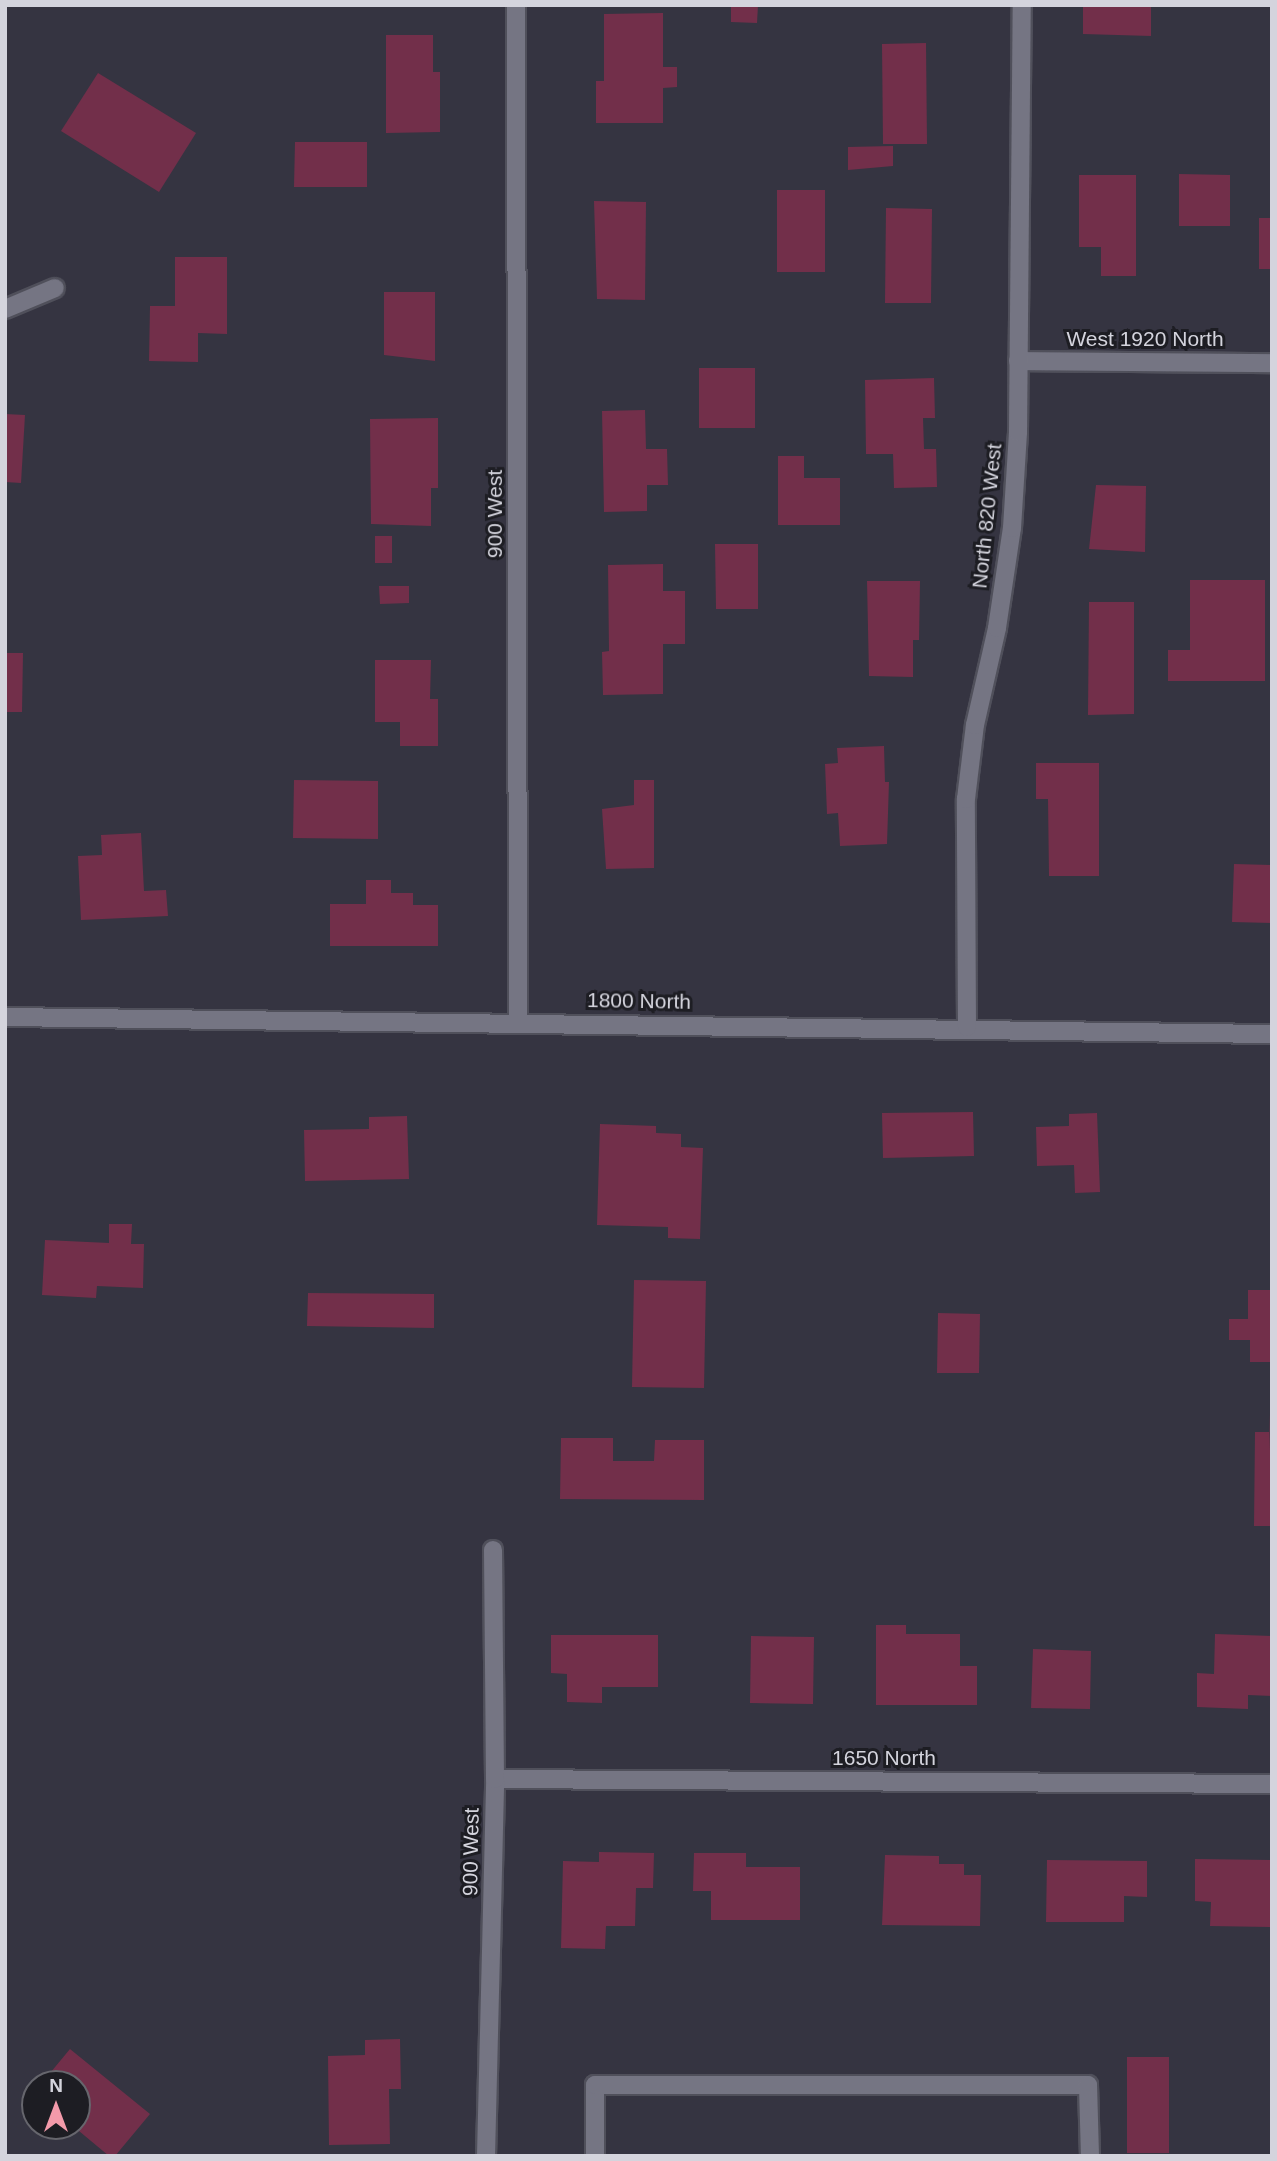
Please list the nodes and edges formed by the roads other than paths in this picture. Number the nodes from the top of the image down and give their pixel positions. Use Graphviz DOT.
graph roads {
  1 [pos="516,5"];
  2 [pos="1022,5"];
  3 [pos="55,288"];
  4 [pos="5,309"];
  5 [pos="1018,361"];
  6 [pos="1272,363"];
  7 [pos="5,1017"];
  8 [pos="518,1023"];
  9 [pos="967,1027"];
  10 [pos="1272,1034"];
  11 [pos="493,1550"];
  12 [pos="495,1779"];
  13 [pos="1272,1784"];
  14 [pos="486,2156"];
  15 [pos="595,2156"];
  16 [pos="1090,2156"];
  1 -- 8 [label="street, 900 West"];
  2 -- 5 [label="street, North 820 West"];
  3 -- 4 [label="street"];
  5 -- 6 [label="street, West 1920 North"];
  5 -- 9 [label="street, North 820 West"];
  7 -- 8 [label="street, 1800 North"];
  8 -- 9 [label="street, 1800 North"];
  9 -- 10 [label="street, 1800 North"];
  11 -- 12 [label="street, 900 West"];
  12 -- 13 [label="street, 1650 North"];
  12 -- 14 [label="street, 900 West"];
  15 -- 16 [label="street"];
}
